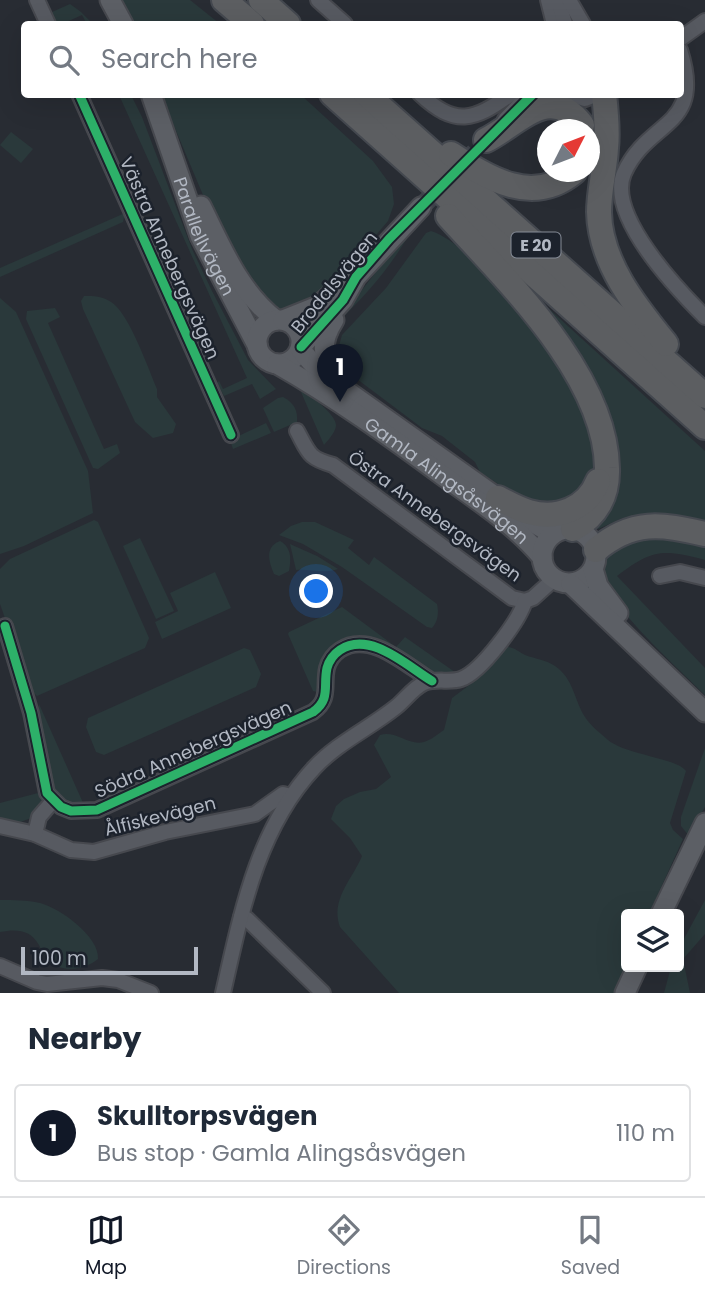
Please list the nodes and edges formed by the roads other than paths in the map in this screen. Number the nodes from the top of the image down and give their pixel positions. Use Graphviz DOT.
graph roads {
  1 [pos="37,0"];
  2 [pos="110,0"];
  3 [pos="224,0"];
  4 [pos="261,0"];
  5 [pos="318,0"];
  6 [pos="548,0"];
  7 [pos="558,0"];
  8 [pos="569,0"];
  9 [pos="47,21"];
  10 [pos="121,21"];
  11 [pos="248,21"];
  12 [pos="285,21"];
  13 [pos="342,21"];
  14 [pos="553,21"];
  15 [pos="564,21"];
  16 [pos="581,21"];
  17 [pos="705,21"];
  18 [pos="684,37"];
  19 [pos="684,55"];
  20 [pos="81,98"];
  21 [pos="153,98"];
  22 [pos="336,98"];
  23 [pos="425,98"];
  24 [pos="505,98"];
  25 [pos="517,98"];
  26 [pos="529,98"];
  27 [pos="571,98"];
  28 [pos="604,98"];
  29 [pos="375,103"];
  30 [pos="578,119"];
  31 [pos="579,119"];
  32 [pos="162,123"];
  33 [pos="384,141"];
  34 [pos="482,144"];
  35 [pos="559,182"];
  36 [pos="421,207"];
  37 [pos="356,277"];
  38 [pos="343,300"];
  39 [pos="705,317"];
  40 [pos="279,320"];
  41 [pos="257,345"];
  42 [pos="301,348"];
  43 [pos="277,364"];
  44 [pos="705,396"];
  45 [pos="360,398"];
  46 [pos="705,428"];
  47 [pos="297,430"];
  48 [pos="231,435"];
  49 [pos="607,466"];
  50 [pos="498,498"];
  51 [pos="563,531"];
  52 [pos="705,534"];
  53 [pos="542,557"];
  54 [pos="595,560"];
  55 [pos="660,576"];
  56 [pos="705,578"];
  57 [pos="562,581"];
  58 [pos="525,601"];
  59 [pos="5,626"];
  60 [pos="432,681"];
  61 [pos="705,700"];
  62 [pos="705,712"];
  63 [pos="290,796"];
  64 [pos="53,801"];
  65 [pos="705,823"];
  66 [pos="0,826"];
  67 [pos="35,834"];
  68 [pos="663,909"];
  69 [pos="241,917"];
  70 [pos="0,966"];
  71 [pos="635,972"];
  72 [pos="151,993"];
  73 [pos="223,993"];
  74 [pos="323,993"];
  75 [pos="625,993"];
  1 -- 9 [label="street"];
  2 -- 10 [label="street"];
  3 -- 11 [label="highway"];
  4 -- 12 [label="highway"];
  5 -- 13 [label="street"];
  6 -- 14 [label="street"];
  7 -- 15 [label="street"];
  8 -- 16 [label="street"];
  17 -- 18 [label="street"];
  19 -- 39 [label="street"];
  20 -- 48 [label="street, Västra Annebergsvägen"];
  21 -- 32 [label="street, Parallellvägen"];
  22 -- 33 [label="highway, E 20"];
  23 -- 24 [label="street"];
  25 -- 34 [label="street"];
  26 -- 34 [label="street"];
  27 -- 31 [label="highway"];
  28 -- 44 [label="highway"];
  29 -- 35 [label="highway"];
  29 -- 44 [label="highway, E 20"];
  30 -- 34 [label="highway"];
  32 -- 40 [label="street, Parallellvägen"];
  32 -- 41 [label="street, Parallellvägen"];
  33 -- 46 [label="highway, E 20"];
  33 -- 49 [label="highway"];
  36 -- 37 [label="street, Brodalsvägen"];
  37 -- 38 [label="street, Brodalsvägen"];
  37 -- 40 [label="street, Brodalsvägen"];
  38 -- 42 [label="street, Brodalsvägen"];
  38 -- 45 [label="street, Brodalsvägen"];
  40 -- 41 [label="street"];
  40 -- 42 [label="street"];
  41 -- 43 [label="street"];
  42 -- 43 [label="street"];
  42 -- 45 [label="street, Gamla Alingsåsvägen"];
  43 -- 53 [label="street, Gamla Alingsåsvägen"];
  45 -- 50 [label="street, Gamla Alingsåsvägen"];
  47 -- 58 [label="street, Östra Annebergsvägen"];
  49 -- 50 [label="highway"];
  49 -- 51 [label="highway"];
  50 -- 51 [label="street, Gamla Alingsåsvägen"];
  51 -- 53 [label="street"];
  51 -- 54 [label="street"];
  52 -- 54 [label="highway"];
  53 -- 57 [label="street"];
  54 -- 57 [label="street"];
  54 -- 61 [label="street"];
  55 -- 56 [label="street"];
  57 -- 58 [label="street"];
  57 -- 62 [label="street"];
  58 -- 60 [label="street"];
  59 -- 64 [label="street"];
  60 -- 63 [label="street"];
  60 -- 64 [label="street, Södra Annebergsvägen"];
  63 -- 67 [label="street, Ålfiskevägen"];
  63 -- 69 [label="street"];
  64 -- 67 [label="street"];
  65 -- 68 [label="street"];
  66 -- 67 [label="street, Ålfiskevägen"];
  69 -- 73 [label="street"];
  69 -- 74 [label="street"];
  70 -- 72 [label="street"];
  71 -- 75 [label="street"];
}
